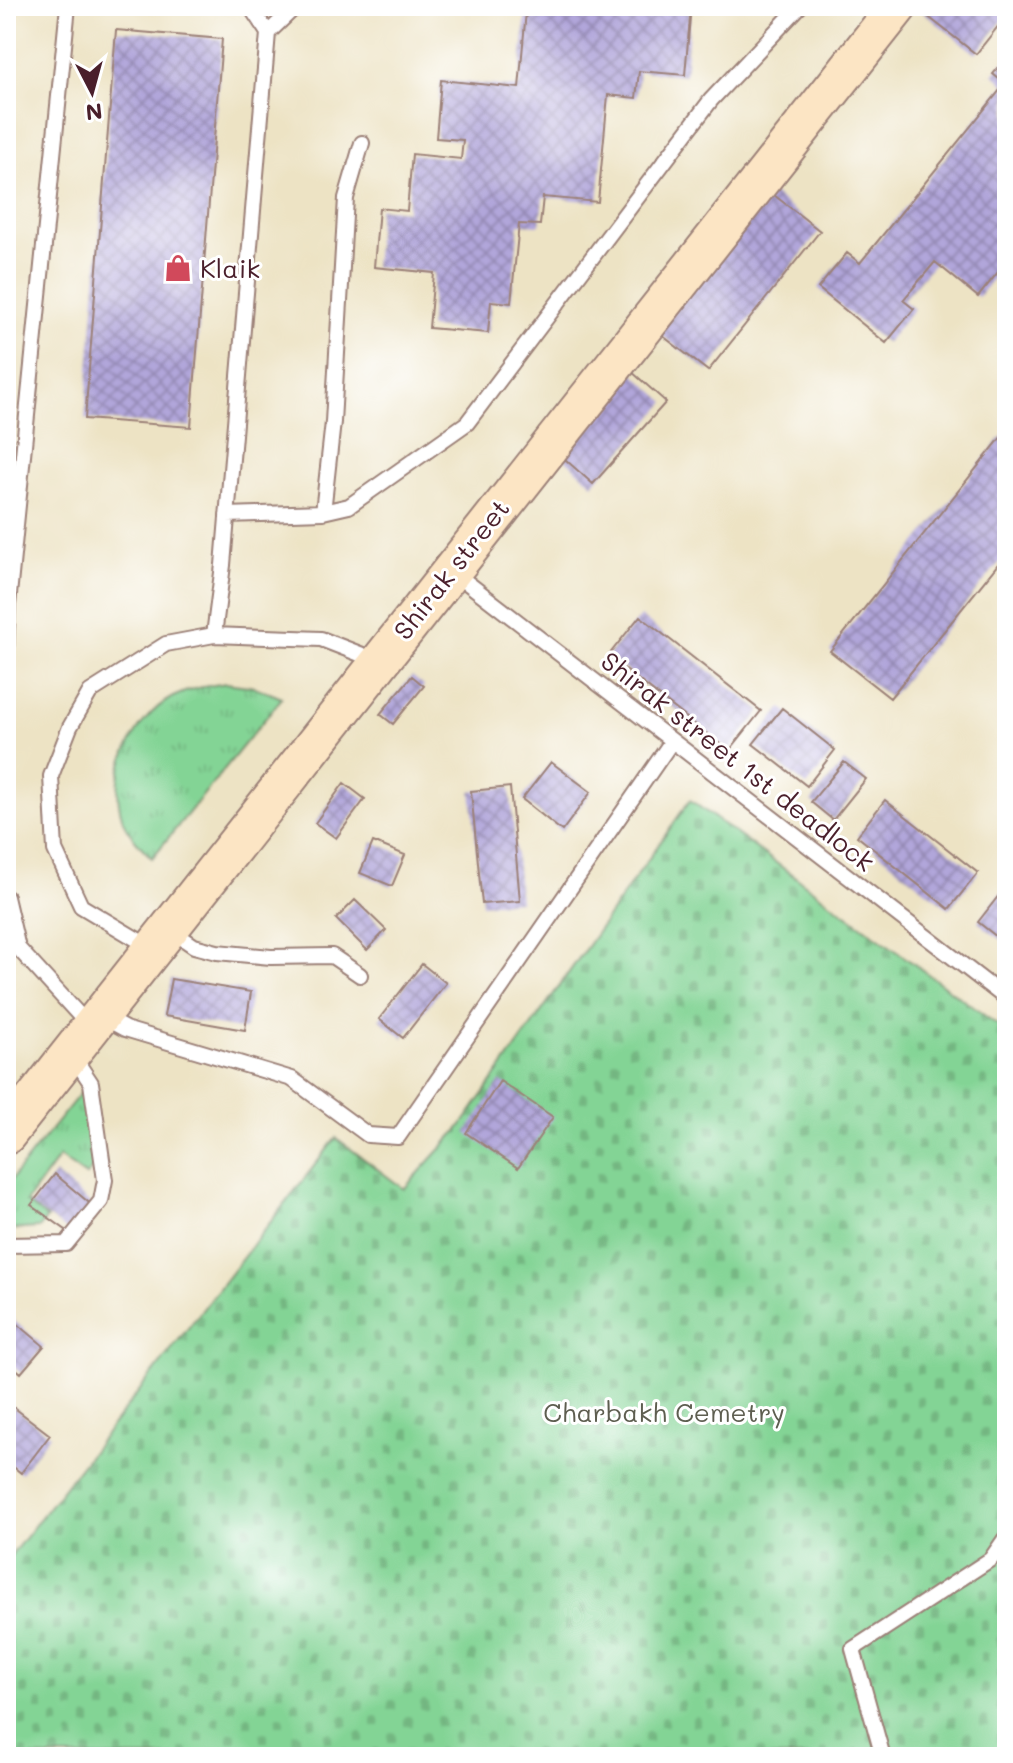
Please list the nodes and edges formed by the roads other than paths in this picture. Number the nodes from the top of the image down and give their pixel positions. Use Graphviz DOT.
graph roads {
  1 [pos="68,6"];
  2 [pos="250,6"];
  3 [pos="296,6"];
  4 [pos="800,6"];
  5 [pos="883,6"];
  6 [pos="898,6"];
  7 [pos="268,33"];
  8 [pos="362,143"];
  9 [pos="323,512"];
  10 [pos="227,515"];
  11 [pos="444,565"];
  12 [pos="7,604"];
  13 [pos="214,635"];
  14 [pos="6,654"];
  15 [pos="370,658"];
  16 [pos="672,741"];
  17 [pos="6,897"];
  18 [pos="153,939"];
  19 [pos="12,947"];
  20 [pos="360,975"];
  21 [pos="1007,999"];
  22 [pos="81,1030"];
  23 [pos="6,1110"];
  24 [pos="6,1135"];
  25 [pos="6,1245"];
  26 [pos="1007,1536"];
  27 [pos="883,1757"];
  1 -- 12 [label="lane"];
  2 -- 7 [label="lane"];
  3 -- 7 [label="lane"];
  4 -- 9 [label="lane"];
  5 -- 11 [label="main road, Shirak street"];
  6 -- 11 [label="main road, Shirak street"];
  7 -- 10 [label="lane"];
  8 -- 9 [label="lane"];
  9 -- 10 [label="lane"];
  10 -- 13 [label="lane"];
  11 -- 15 [label="main road, Shirak street"];
  11 -- 16 [label="lane, Shirak street 1st deadlock"];
  12 -- 14 [label="lane"];
  13 -- 15 [label="lane"];
  13 -- 18 [label="lane"];
  15 -- 18 [label="main road, Shirak street"];
  16 -- 21 [label="lane, Shirak street 1st deadlock"];
  16 -- 22 [label="lane"];
  17 -- 19 [label="lane"];
  18 -- 20 [label="lane"];
  18 -- 22 [label="main road, Shirak street"];
  19 -- 22 [label="lane"];
  22 -- 23 [label="main road, Shirak street"];
  22 -- 24 [label="main road, Shirak street"];
  22 -- 25 [label="lane"];
  26 -- 27 [label="lane"];
}
